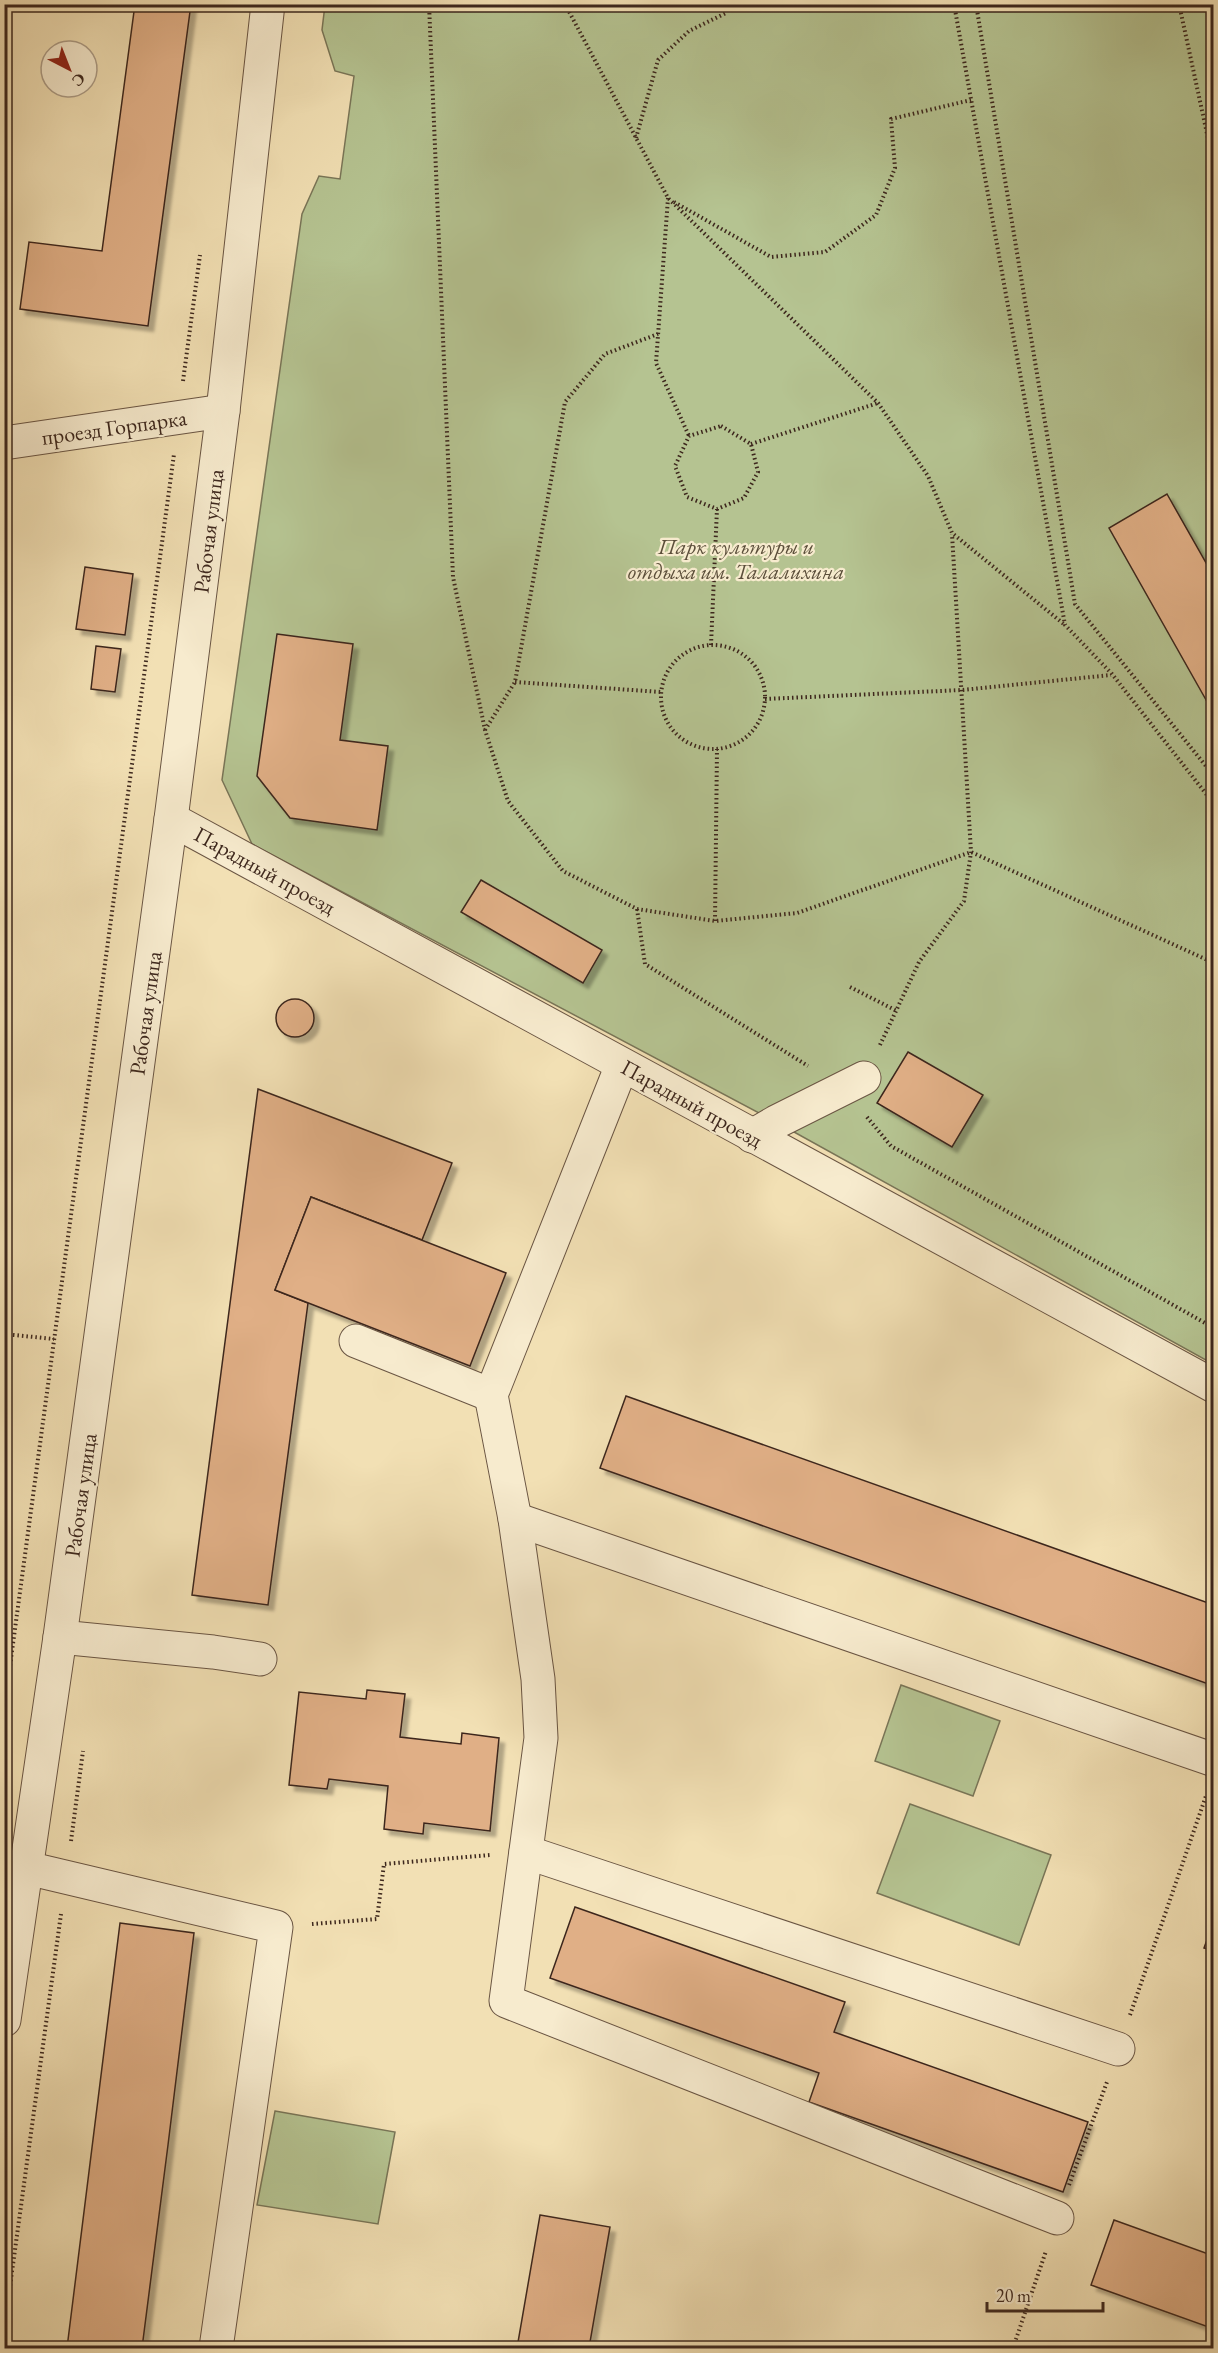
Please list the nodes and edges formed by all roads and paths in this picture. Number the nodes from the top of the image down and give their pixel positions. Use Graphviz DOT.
graph roads {
  1 [pos="268,4"];
  2 [pos="429,4"];
  3 [pos="565,4"];
  4 [pos="726,4"];
  5 [pos="954,4"];
  6 [pos="976,4"];
  7 [pos="1179,4"];
  8 [pos="971,100"];
  9 [pos="636,138"];
  10 [pos="1214,166"];
  11 [pos="668,198"];
  12 [pos="201,252"];
  13 [pos="658,334"];
  14 [pos="878,403"];
  15 [pos="223,411"];
  16 [pos="179,417"];
  17 [pos="689,436"];
  18 [pos="4,443"];
  19 [pos="751,444"];
  20 [pos="717,509"];
  21 [pos="952,533"];
  22 [pos="1065,625"];
  23 [pos="711,645"];
  24 [pos="1112,674"];
  25 [pos="515,682"];
  26 [pos="962,690"];
  27 [pos="661,692"];
  28 [pos="765,699"];
  29 [pos="485,730"];
  30 [pos="717,748"];
  31 [pos="1214,776"];
  32 [pos="1214,804"];
  33 [pos="171,819"];
  34 [pos="971,852"];
  35 [pos="637,909"];
  36 [pos="714,921"];
  37 [pos="1214,963"];
  38 [pos="850,987"];
  39 [pos="897,1011"];
  40 [pos="622,1065"];
  41 [pos="854,1083"];
  42 [pos="752,1136"];
  43 [pos="1214,1328"];
  44 [pos="4,1334"];
  45 [pos="54,1339"];
  46 [pos="356,1341"];
  47 [pos="1214,1386"];
  48 [pos="491,1395"];
  49 [pos="515,1519"];
  50 [pos="60,1637"];
  51 [pos="260,1659"];
  52 [pos="4,1710"];
  53 [pos="1214,1760"];
  54 [pos="525,1852"];
  55 [pos="27,1868"];
  56 [pos="276,1927"];
  57 [pos="4,2020"];
  58 [pos="1118,2049"];
  59 [pos="1057,2218"];
  60 [pos="216,2349"];
  1 -- 15 [label="street, Рабочая улица"];
  2 -- 29 [label="path"];
  3 -- 9 [label="path"];
  4 -- 9 [label="path"];
  5 -- 8 [label="path"];
  6 -- 31 [label="path"];
  7 -- 10 [label="path"];
  8 -- 11 [label="path"];
  8 -- 22 [label="path"];
  9 -- 11 [label="path"];
  11 -- 13 [label="path"];
  11 -- 14 [label="path"];
  12 -- 16 [label="path"];
  13 -- 17 [label="path"];
  13 -- 25 [label="path"];
  14 -- 19 [label="path"];
  14 -- 21 [label="path"];
  15 -- 16 [label="street, проезд Горпарка"];
  15 -- 33 [label="street, Рабочая улица"];
  16 -- 18 [label="street, проезд Горпарка"];
  16 -- 45 [label="path"];
  17 -- 19 [label="path"];
  17 -- 20 [label="path"];
  19 -- 20 [label="path"];
  20 -- 23 [label="path"];
  21 -- 22 [label="path"];
  21 -- 26 [label="path"];
  22 -- 24 [label="path"];
  23 -- 27 [label="path"];
  23 -- 28 [label="path"];
  24 -- 26 [label="path"];
  24 -- 32 [label="path"];
  25 -- 27 [label="path"];
  25 -- 29 [label="path"];
  26 -- 28 [label="path"];
  26 -- 34 [label="path"];
  27 -- 30 [label="path"];
  28 -- 30 [label="path"];
  29 -- 35 [label="path"];
  30 -- 36 [label="path"];
  33 -- 40 [label="street, Парадный проезд"];
  33 -- 50 [label="street, Рабочая улица"];
  34 -- 36 [label="path"];
  34 -- 37 [label="path"];
  34 -- 39 [label="path"];
  35 -- 36 [label="path"];
  35 -- 41 [label="path"];
  38 -- 39 [label="path"];
  39 -- 41 [label="path"];
  40 -- 42 [label="street, Парадный проезд"];
  40 -- 48 [label="street"];
  41 -- 42 [label="street"];
  41 -- 43 [label="path"];
  42 -- 47 [label="street, Парадный проезд"];
  44 -- 45 [label="path"];
  45 -- 52 [label="path"];
  46 -- 48 [label="street"];
  48 -- 49 [label="street"];
  49 -- 53 [label="street"];
  49 -- 54 [label="street"];
  50 -- 51 [label="street"];
  50 -- 55 [label="street, Рабочая улица"];
  54 -- 56 [label="path"];
  54 -- 58 [label="street"];
  54 -- 59 [label="street"];
  55 -- 56 [label="street"];
  55 -- 57 [label="street, Рабочая улица"];
  56 -- 60 [label="street"];
}
